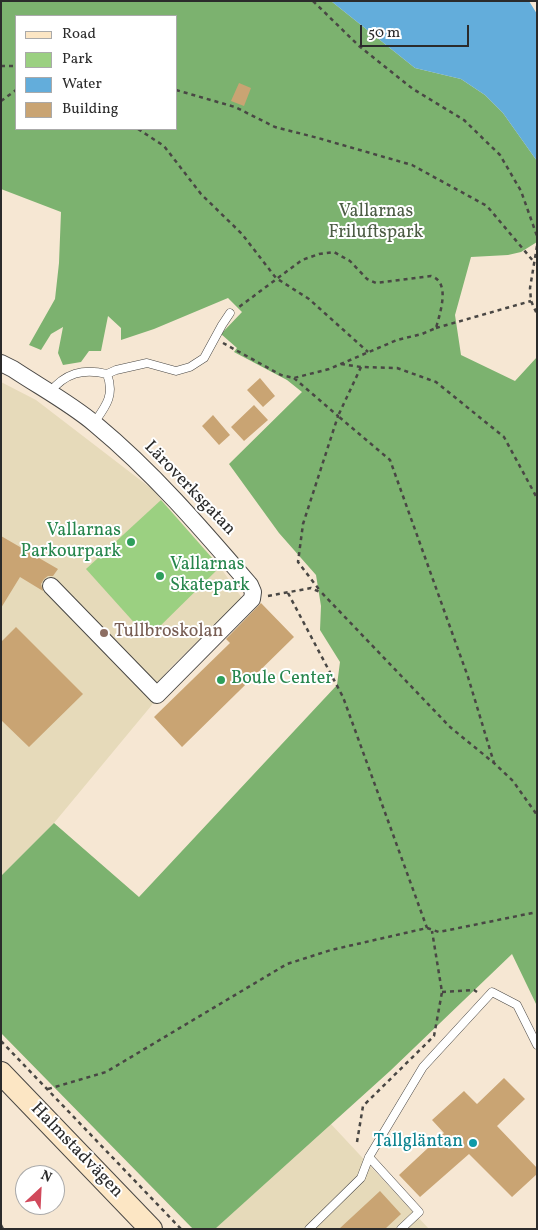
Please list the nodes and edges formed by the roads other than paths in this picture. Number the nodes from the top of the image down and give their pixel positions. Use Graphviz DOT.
graph roads {
  1 [pos="230,313"];
  2 [pos="1,363"];
  3 [pos="107,374"];
  4 [pos="50,393"];
  5 [pos="94,423"];
  6 [pos="51,586"];
  7 [pos="537,1045"];
  8 [pos="1,1073"];
  9 [pos="369,1157"];
  10 [pos="405,1227"];
  11 [pos="151,1229"];
  12 [pos="309,1229"];
  1 -- 3 [label="lane"];
  2 -- 4 [label="street, Läroverksgatan"];
  3 -- 4 [label="lane"];
  3 -- 5 [label="lane"];
  4 -- 5 [label="street, Läroverksgatan"];
  5 -- 6 [label="street, Läroverksgatan"];
  7 -- 9 [label="lane"];
  8 -- 11 [label="main road, Halmstadvägen"];
  9 -- 10 [label="lane"];
  9 -- 12 [label="lane"];
}
